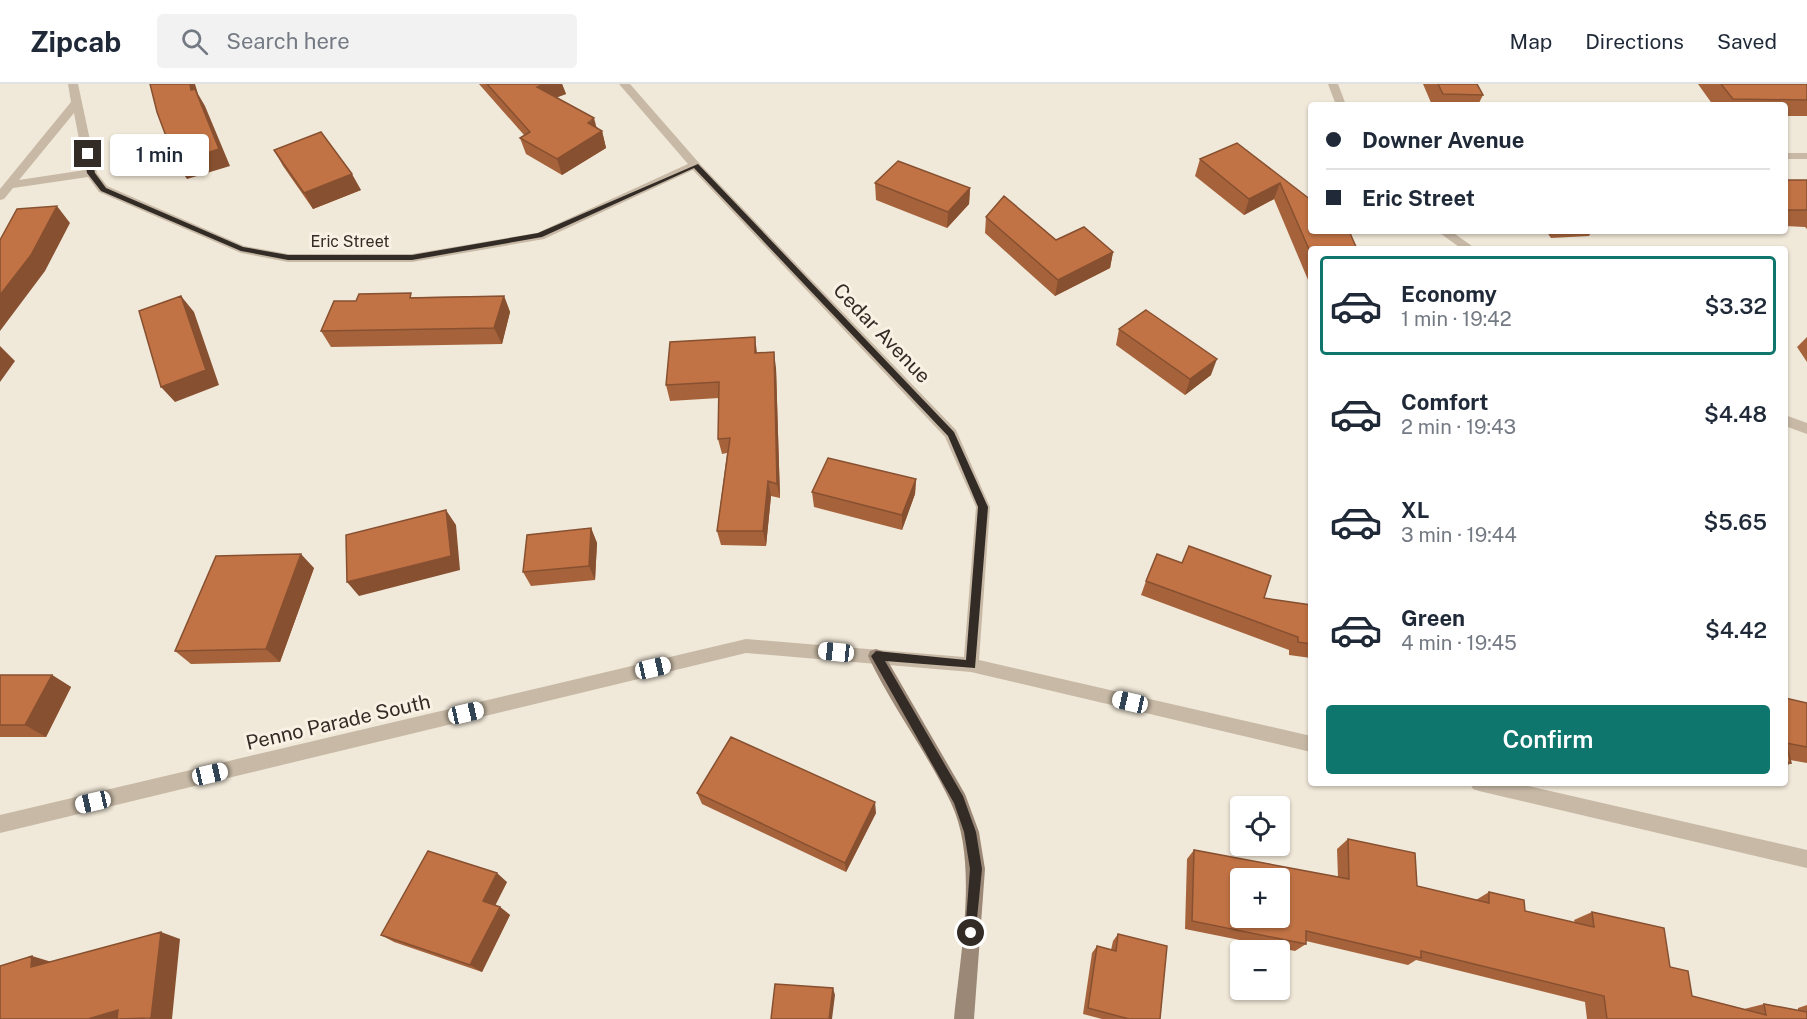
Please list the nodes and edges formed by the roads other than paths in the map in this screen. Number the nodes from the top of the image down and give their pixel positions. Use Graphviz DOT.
graph roads {
  1 [pos="73,84"];
  2 [pos="624,84"];
  3 [pos="1333,84"];
  4 [pos="77,102"];
  5 [pos="1340,102"];
  6 [pos="1788,156"];
  7 [pos="1807,156"];
  8 [pos="695,165"];
  9 [pos="91,173"];
  10 [pos="9,185"];
  11 [pos="0,195"];
  12 [pos="1448,234"];
  13 [pos="1466,246"];
  14 [pos="1788,421"];
  15 [pos="1807,429"];
  16 [pos="876,656"];
  17 [pos="971,665"];
  18 [pos="1308,743"];
  19 [pos="1492,786"];
  20 [pos="0,824"];
  21 [pos="1807,859"];
  22 [pos="964,1019"];
  1 -- 4 [label="street"];
  2 -- 8 [label="street, Cedar Avenue"];
  3 -- 5 [label="street"];
  4 -- 9 [label="street"];
  4 -- 10 [label="street"];
  6 -- 7 [label="street"];
  8 -- 9 [label="street, Eric Street"];
  8 -- 17 [label="street, Cedar Avenue"];
  9 -- 10 [label="street"];
  10 -- 11 [label="street"];
  12 -- 13 [label="street"];
  14 -- 15 [label="street"];
  16 -- 17 [label="street, Penno Parade South"];
  16 -- 20 [label="street, Penno Parade South"];
  16 -- 22 [label="street"];
  17 -- 18 [label="street, Penno Parade South"];
  19 -- 21 [label="street"];
}
